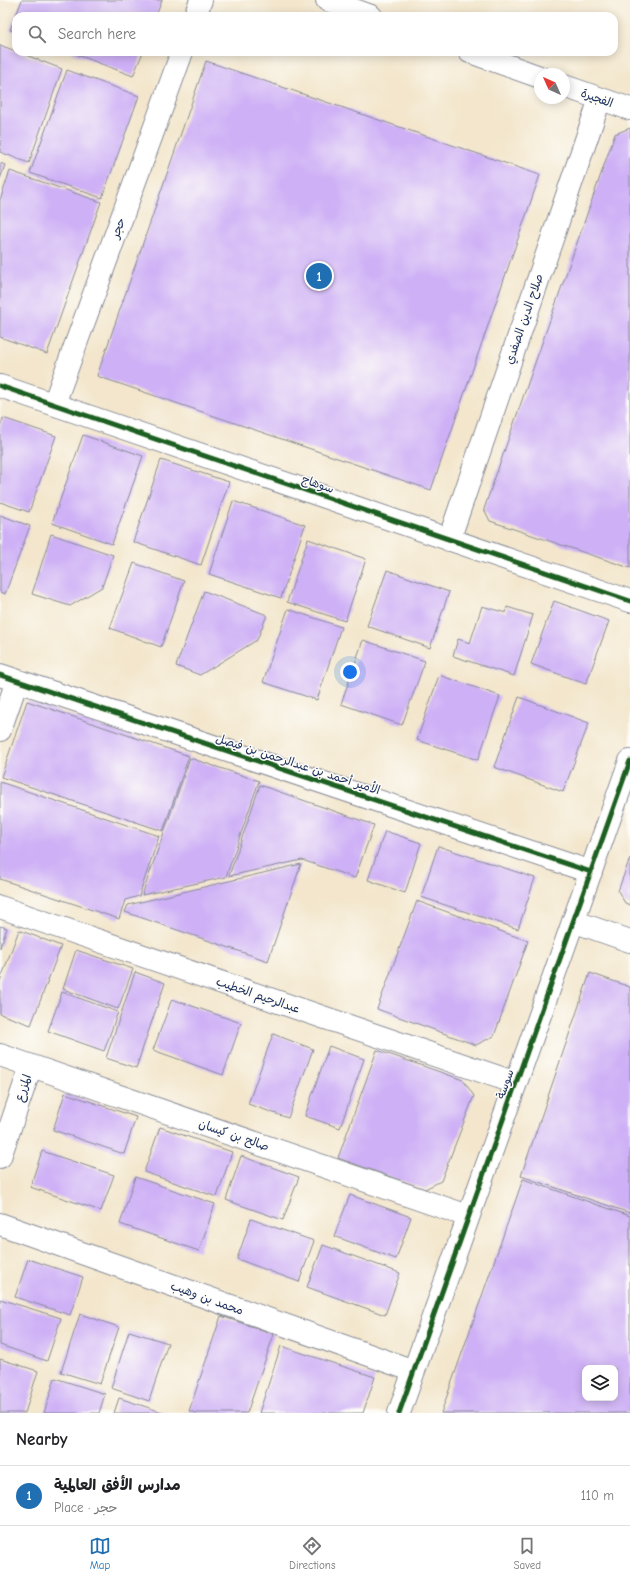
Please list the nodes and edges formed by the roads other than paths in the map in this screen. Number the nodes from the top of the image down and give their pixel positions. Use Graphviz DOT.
graph roads {
  1 [pos="201,0"];
  2 [pos="327,0"];
  3 [pos="196,12"];
  4 [pos="360,12"];
  5 [pos="181,56"];
  6 [pos="481,56"];
  7 [pos="534,75"];
  8 [pos="570,88"];
  9 [pos="600,99"];
  10 [pos="630,110"];
  11 [pos="0,386"];
  12 [pos="54,404"];
  13 [pos="449,540"];
  14 [pos="630,602"];
  15 [pos="8,678"];
  16 [pos="0,730"];
  17 [pos="630,761"];
  18 [pos="591,872"];
  19 [pos="0,907"];
  20 [pos="573,921"];
  21 [pos="630,941"];
  22 [pos="0,1055"];
  23 [pos="31,1066"];
  24 [pos="516,1083"];
  25 [pos="0,1157"];
  26 [pos="468,1216"];
  27 [pos="0,1224"];
  28 [pos="414,1371"];
  29 [pos="399,1413"];
  1 -- 3 [label="street"];
  2 -- 4 [label="street"];
  5 -- 12 [label="street, حجر"];
  6 -- 7 [label="street"];
  8 -- 9 [label="street, الفجيرة"];
  9 -- 10 [label="street, الفجيرة"];
  9 -- 13 [label="street, صلاح الدين الصفدي"];
  11 -- 12 [label="street, سوهاج"];
  12 -- 13 [label="street, سوهاج"];
  13 -- 14 [label="street, سوهاج"];
  15 -- 16 [label="street"];
  15 -- 18 [label="street, الأمير أحمد بن عبدالرحمن بن فيصل"];
  17 -- 18 [label="street, سوسة"];
  18 -- 20 [label="street, سوسة"];
  19 -- 24 [label="street, عبدالرحيم الخطيب"];
  20 -- 21 [label="street"];
  20 -- 24 [label="street, سوسة"];
  22 -- 23 [label="street, صالح بن كيسان"];
  23 -- 25 [label="street, المزرع"];
  23 -- 26 [label="street, صالح بن كيسان"];
  24 -- 26 [label="street, سوسة"];
  26 -- 28 [label="street, سوسة"];
  27 -- 28 [label="street, محمد بن وهيب"];
  28 -- 29 [label="street, سوسة"];
}
